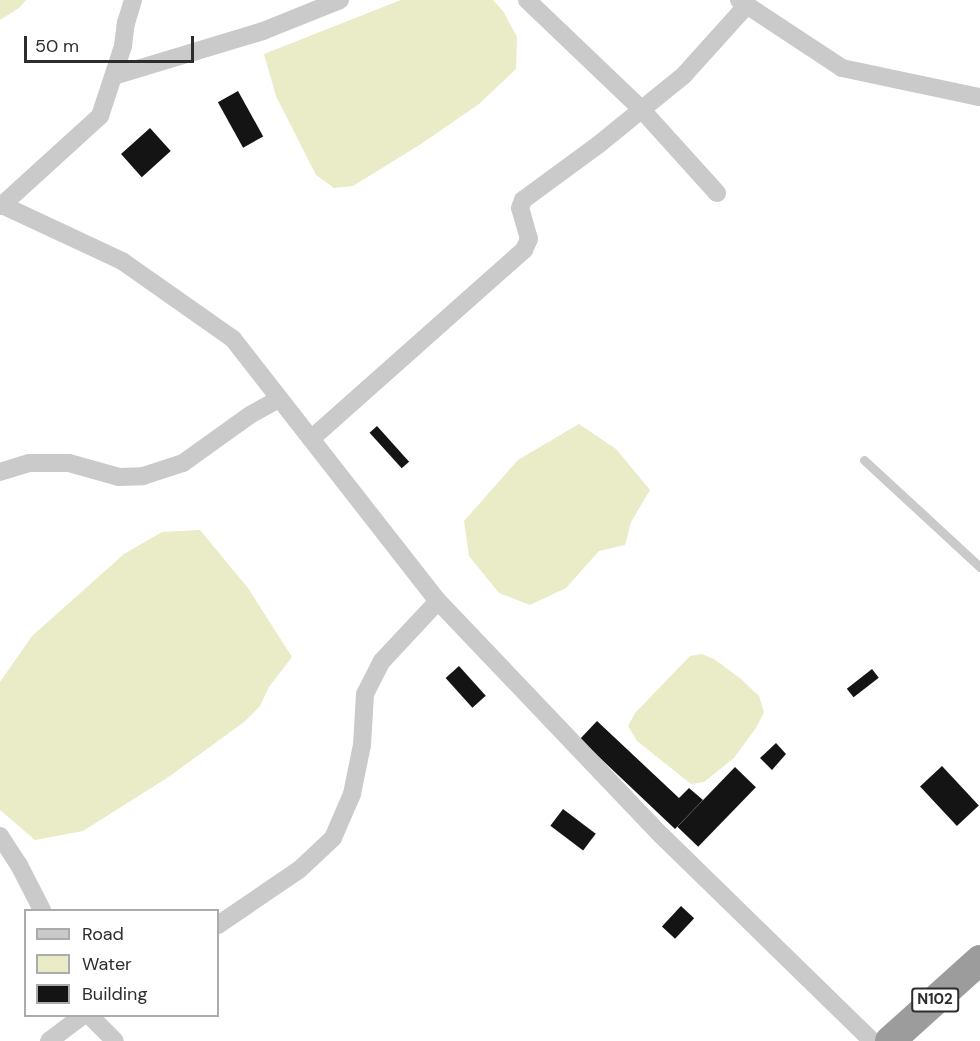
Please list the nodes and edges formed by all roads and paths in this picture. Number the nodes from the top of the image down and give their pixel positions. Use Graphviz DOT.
graph roads {
  1 [pos="133,0"];
  2 [pos="340,0"];
  3 [pos="527,0"];
  4 [pos="743,2"];
  5 [pos="114,76"];
  6 [pos="980,97"];
  7 [pos="642,110"];
  8 [pos="717,192"];
  9 [pos="1,205"];
  10 [pos="279,399"];
  11 [pos="311,439"];
  12 [pos="864,460"];
  13 [pos="0,472"];
  14 [pos="980,567"];
  15 [pos="438,601"];
  16 [pos="0,836"];
  17 [pos="41,909"];
  18 [pos="219,924"];
  19 [pos="980,960"];
  20 [pos="81,1017"];
  21 [pos="91,1017"];
  22 [pos="888,1040"];
  23 [pos="49,1041"];
  24 [pos="115,1041"];
  1 -- 5 [label="street"];
  2 -- 5 [label="street"];
  3 -- 7 [label="street"];
  4 -- 6 [label="street"];
  4 -- 7 [label="street"];
  5 -- 9 [label="street"];
  7 -- 8 [label="street"];
  7 -- 11 [label="street"];
  9 -- 10 [label="street"];
  10 -- 11 [label="street"];
  10 -- 13 [label="street"];
  11 -- 15 [label="street"];
  12 -- 14 [label="lane"];
  15 -- 18 [label="street"];
  15 -- 22 [label="street"];
  16 -- 17 [label="street"];
  19 -- 22 [label="highway, N102"];
  20 -- 23 [label="street"];
  21 -- 24 [label="street"];
}
